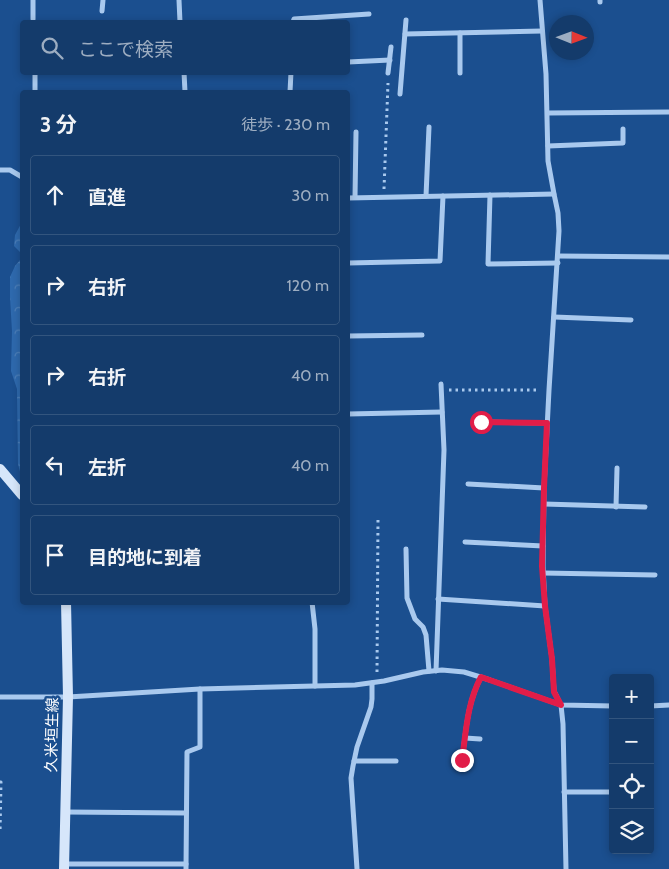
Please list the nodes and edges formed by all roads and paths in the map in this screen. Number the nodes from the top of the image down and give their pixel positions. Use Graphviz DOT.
graph roads {
  1 [pos="33,0"];
  2 [pos="103,0"];
  3 [pos="178,0"];
  4 [pos="540,0"];
  5 [pos="102,11"];
  6 [pos="369,14"];
  7 [pos="33,19"];
  8 [pos="180,20"];
  9 [pos="294,20"];
  10 [pos="406,20"];
  11 [pos="542,31"];
  12 [pos="460,32"];
  13 [pos="405,34"];
  14 [pos="392,47"];
  15 [pos="390,60"];
  16 [pos="350,62"];
  17 [pos="388,72"];
  18 [pos="460,73"];
  19 [pos="35,75"];
  20 [pos="184,75"];
  21 [pos="291,75"];
  22 [pos="35,90"];
  23 [pos="185,90"];
  24 [pos="290,90"];
  25 [pos="400,94"];
  26 [pos="669,112"];
  27 [pos="548,113"];
  28 [pos="429,127"];
  29 [pos="623,129"];
  30 [pos="356,132"];
  31 [pos="548,146"];
  32 [pos="0,170"];
  33 [pos="20,176"];
  34 [pos="554,194"];
  35 [pos="490,195"];
  36 [pos="426,196"];
  37 [pos="443,196"];
  38 [pos="383,197"];
  39 [pos="350,198"];
  40 [pos="355,198"];
  41 [pos="558,256"];
  42 [pos="669,257"];
  43 [pos="350,263"];
  44 [pos="558,263"];
  45 [pos="554,317"];
  46 [pos="631,320"];
  47 [pos="422,335"];
  48 [pos="350,336"];
  49 [pos="441,384"];
  50 [pos="442,390"];
  51 [pos="548,390"];
  52 [pos="442,412"];
  53 [pos="350,414"];
  54 [pos="481,422"];
  55 [pos="547,423"];
  56 [pos="617,468"];
  57 [pos="0,469"];
  58 [pos="468,484"];
  59 [pos="544,488"];
  60 [pos="20,493"];
  61 [pos="544,504"];
  62 [pos="616,507"];
  63 [pos="645,507"];
  64 [pos="378,518"];
  65 [pos="465,542"];
  66 [pos="543,546"];
  67 [pos="406,549"];
  68 [pos="543,573"];
  69 [pos="655,575"];
  70 [pos="438,600"];
  71 [pos="66,605"];
  72 [pos="312,605"];
  73 [pos="545,606"];
  74 [pos="429,671"];
  75 [pos="436,671"];
  76 [pos="481,677"];
  77 [pos="374,683"];
  78 [pos="315,686"];
  79 [pos="200,689"];
  80 [pos="0,697"];
  81 [pos="68,697"];
  82 [pos="561,705"];
  83 [pos="669,705"];
  84 [pos="609,706"];
  85 [pos="654,706"];
  86 [pos="465,738"];
  87 [pos="480,739"];
  88 [pos="354,760"];
  89 [pos="462,760"];
  90 [pos="396,761"];
  91 [pos="0,782"];
  92 [pos="564,792"];
  93 [pos="609,792"];
  94 [pos="65,812"];
  95 [pos="186,813"];
  96 [pos="0,833"];
  97 [pos="64,866"];
  98 [pos="186,867"];
  99 [pos="357,869"];
  100 [pos="566,869"];
  1 -- 7 [label="street"];
  2 -- 5 [label="street"];
  3 -- 8 [label="street"];
  4 -- 11 [label="street"];
  6 -- 9 [label="street"];
  10 -- 13 [label="street"];
  11 -- 12 [label="street"];
  11 -- 27 [label="street"];
  12 -- 13 [label="street"];
  12 -- 18 [label="street"];
  13 -- 25 [label="street"];
  14 -- 15 [label="street"];
  15 -- 16 [label="street"];
  15 -- 17 [label="street"];
  17 -- 38 [label="path"];
  19 -- 22 [label="street"];
  20 -- 23 [label="street"];
  21 -- 24 [label="street"];
  26 -- 27 [label="street"];
  27 -- 31 [label="street"];
  28 -- 36 [label="street"];
  29 -- 31 [label="street"];
  30 -- 40 [label="street"];
  31 -- 34 [label="street"];
  32 -- 33 [label="street"];
  34 -- 35 [label="street"];
  34 -- 41 [label="street"];
  35 -- 37 [label="street"];
  35 -- 44 [label="street"];
  36 -- 37 [label="street"];
  36 -- 38 [label="street"];
  37 -- 43 [label="street"];
  38 -- 40 [label="street"];
  39 -- 40 [label="street"];
  41 -- 42 [label="street"];
  41 -- 44 [label="street"];
  44 -- 45 [label="street"];
  45 -- 46 [label="street"];
  45 -- 51 [label="street"];
  47 -- 48 [label="street"];
  49 -- 50 [label="street"];
  50 -- 51 [label="path"];
  50 -- 52 [label="street"];
  51 -- 55 [label="street"];
  52 -- 53 [label="street"];
  52 -- 70 [label="street"];
  54 -- 55 [label="street"];
  55 -- 59 [label="street"];
  56 -- 62 [label="street"];
  57 -- 60 [label="main road"];
  58 -- 59 [label="street"];
  59 -- 61 [label="street"];
  61 -- 62 [label="street"];
  61 -- 66 [label="street"];
  62 -- 63 [label="street"];
  64 -- 77 [label="path"];
  65 -- 66 [label="street"];
  66 -- 68 [label="street"];
  67 -- 74 [label="street"];
  68 -- 69 [label="street"];
  68 -- 73 [label="street"];
  70 -- 73 [label="street"];
  70 -- 75 [label="street"];
  71 -- 81 [label="main road, 久米垣生線"];
  72 -- 78 [label="street"];
  73 -- 82 [label="street"];
  74 -- 75 [label="street"];
  74 -- 77 [label="street"];
  75 -- 76 [label="street"];
  76 -- 82 [label="street"];
  76 -- 86 [label="street"];
  77 -- 78 [label="street"];
  77 -- 88 [label="street"];
  78 -- 79 [label="street"];
  79 -- 81 [label="street"];
  79 -- 95 [label="street"];
  80 -- 81 [label="street"];
  81 -- 94 [label="main road, 久米垣生線"];
  82 -- 84 [label="street"];
  82 -- 92 [label="street"];
  83 -- 85 [label="street"];
  86 -- 87 [label="street"];
  86 -- 89 [label="street"];
  88 -- 90 [label="street"];
  88 -- 99 [label="street"];
  91 -- 96 [label="path"];
  92 -- 93 [label="street"];
  92 -- 100 [label="street"];
  94 -- 95 [label="street"];
  94 -- 97 [label="main road, 久米垣生線"];
  95 -- 98 [label="street"];
  97 -- 98 [label="street"];
}
